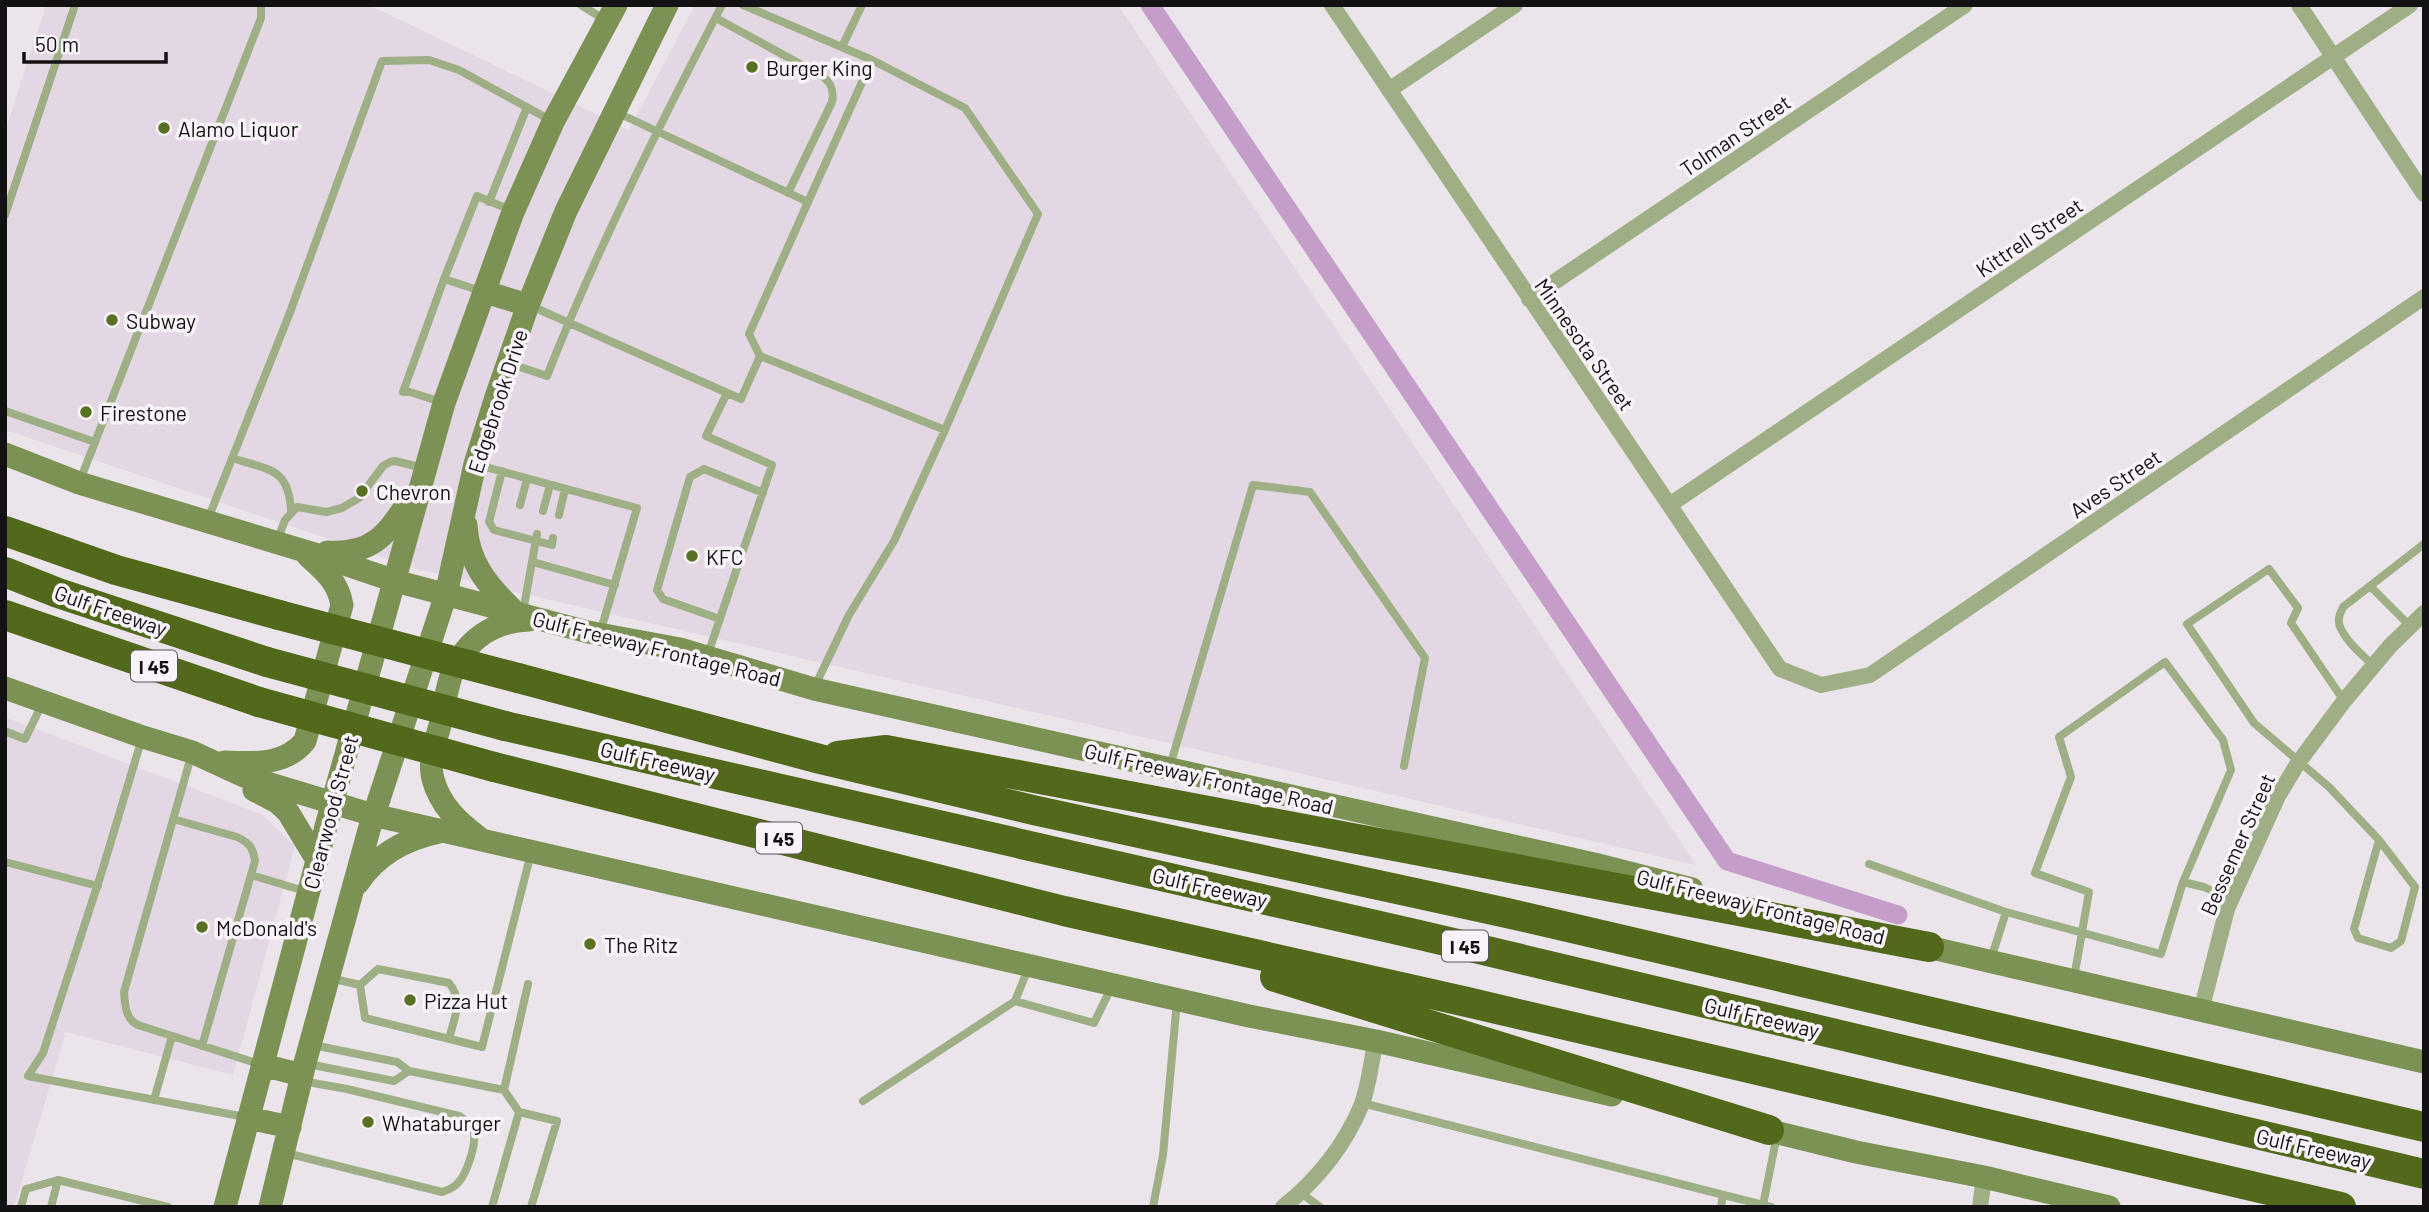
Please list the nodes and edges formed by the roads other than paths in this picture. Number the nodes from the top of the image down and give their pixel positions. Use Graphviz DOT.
graph roads {
  1 [pos="75,5"];
  2 [pos="261,5"];
  3 [pos="582,5"];
  4 [pos="667,5"];
  5 [pos="722,5"];
  6 [pos="743,5"];
  7 [pos="1332,5"];
  8 [pos="1515,5"];
  9 [pos="1965,5"];
  10 [pos="2298,5"];
  11 [pos="2410,5"];
  12 [pos="858,8"];
  13 [pos="612,13"];
  14 [pos="716,18"];
  15 [pos="842,47"];
  16 [pos="2334,57"];
  17 [pos="872,60"];
  18 [pos="1389,90"];
  19 [pos="527,107"];
  20 [pos="615,111"];
  21 [pos="554,122"];
  22 [pos="657,131"];
  23 [pos="788,193"];
  24 [pos="2424,194"];
  25 [pos="489,202"];
  26 [pos="808,202"];
  27 [pos="513,212"];
  28 [pos="5,215"];
  29 [pos="444,279"];
  30 [pos="485,292"];
  31 [pos="2424,297"];
  32 [pos="1529,299"];
  33 [pos="528,304"];
  34 [pos="568,322"];
  35 [pos="760,356"];
  36 [pos="508,363"];
  37 [pos="727,393"];
  38 [pos="444,403"];
  39 [pos="5,411"];
  40 [pos="945,430"];
  41 [pos="95,442"];
  42 [pos="5,454"];
  43 [pos="232,458"];
  44 [pos="475,464"];
  45 [pos="502,471"];
  46 [pos="424,476"];
  47 [pos="527,479"];
  48 [pos="79,483"];
  49 [pos="550,485"];
  50 [pos="565,489"];
  51 [pos="763,493"];
  52 [pos="1671,504"];
  53 [pos="520,505"];
  54 [pos="465,509"];
  55 [pos="291,511"];
  56 [pos="543,511"];
  57 [pos="559,515"];
  58 [pos="207,522"];
  59 [pos="5,531"];
  60 [pos="537,537"];
  61 [pos="553,538"];
  62 [pos="277,543"];
  63 [pos="2424,544"];
  64 [pos="302,550"];
  65 [pos="533,562"];
  66 [pos="5,572"];
  67 [pos="395,581"];
  68 [pos="615,585"];
  69 [pos="2370,586"];
  70 [pos="446,594"];
  71 [pos="2424,613"];
  72 [pos="5,615"];
  73 [pos="526,616"];
  74 [pos="720,619"];
  75 [pos="2409,625"];
  76 [pos="600,634"];
  77 [pos="707,658"];
  78 [pos="2373,665"];
  79 [pos="1821,685"];
  80 [pos="5,688"];
  81 [pos="814,689"];
  82 [pos="43,702"];
  83 [pos="2344,702"];
  84 [pos="7,732"];
  85 [pos="143,737"];
  86 [pos="192,752"];
  87 [pos="820,759"];
  88 [pos="214,762"];
  89 [pos="2298,763"];
  90 [pos="1404,766"];
  91 [pos="1169,769"];
  92 [pos="331,804"];
  93 [pos="373,815"];
  94 [pos="173,819"];
  95 [pos="443,831"];
  96 [pos="482,840"];
  97 [pos="2379,840"];
  98 [pos="532,852"];
  99 [pos="317,860"];
  100 [pos="5,862"];
  101 [pos="1869,864"];
  102 [pos="251,875"];
  103 [pos="2183,882"];
  104 [pos="98,886"];
  105 [pos="354,888"];
  106 [pos="309,892"];
  107 [pos="2231,900"];
  108 [pos="1064,911"];
  109 [pos="2006,912"];
  110 [pos="2083,932"];
  111 [pos="1929,947"];
  112 [pos="1991,962"];
  113 [pos="1029,966"];
  114 [pos="330,978"];
  115 [pos="2073,981"];
  116 [pos="528,984"];
  117 [pos="360,985"];
  118 [pos="1112,985"];
  119 [pos="1177,1000"];
  120 [pos="1015,1001"];
  121 [pos="2201,1011"];
  122 [pos="172,1036"];
  123 [pos="449,1039"];
  124 [pos="1376,1041"];
  125 [pos="202,1046"];
  126 [pos="2424,1062"];
  127 [pos="262,1065"];
  128 [pos="305,1066"];
  129 [pos="409,1071"];
  130 [pos="504,1090"];
  131 [pos="153,1100"];
  132 [pos="863,1101"];
  133 [pos="1362,1103"];
  134 [pos="519,1112"];
  135 [pos="248,1118"];
  136 [pos="289,1127"];
  137 [pos="2424,1127"];
  138 [pos="1773,1132"];
  139 [pos="283,1153"];
  140 [pos="2424,1174"];
  141 [pos="1984,1177"];
  142 [pos="58,1180"];
  143 [pos="1301,1193"];
  144 [pos="1723,1195"];
  145 [pos="2072,1203"];
  146 [pos="1767,1206"];
  147 [pos="21,1207"];
  148 [pos="51,1207"];
  149 [pos="168,1207"];
  150 [pos="225,1207"];
  151 [pos="270,1207"];
  152 [pos="492,1207"];
  153 [pos="531,1207"];
  154 [pos="1153,1207"];
  155 [pos="1283,1207"];
  156 [pos="1320,1207"];
  157 [pos="1721,1207"];
  158 [pos="1980,1207"];
  159 [pos="2109,1207"];
  160 [pos="2341,1207"];
  1 -- 28 [label="lane"];
  2 -- 41 [label="lane"];
  3 -- 13 [label="lane"];
  4 -- 20 [label="main road, Edgebrook Drive"];
  5 -- 14 [label="lane"];
  6 -- 15 [label="lane"];
  7 -- 18 [label="street, Minnesota Street"];
  8 -- 18 [label="street"];
  9 -- 32 [label="street, Tolman Street"];
  10 -- 16 [label="street"];
  11 -- 16 [label="street, Kittrell Street"];
  12 -- 15 [label="lane"];
  13 -- 21 [label="main road"];
  14 -- 22 [label="lane"];
  14 -- 23 [label="lane"];
  15 -- 17 [label="lane"];
  16 -- 24 [label="street"];
  16 -- 52 [label="street, Kittrell Street"];
  17 -- 26 [label="lane"];
  17 -- 40 [label="lane"];
  18 -- 32 [label="street, Minnesota Street"];
  19 -- 21 [label="lane"];
  19 -- 25 [label="lane"];
  19 -- 43 [label="lane"];
  20 -- 22 [label="lane"];
  20 -- 33 [label="main road, Edgebrook Drive"];
  21 -- 27 [label="main road"];
  22 -- 23 [label="lane"];
  22 -- 34 [label="lane"];
  23 -- 26 [label="lane"];
  25 -- 27 [label="lane"];
  25 -- 29 [label="lane"];
  26 -- 35 [label="lane"];
  27 -- 30 [label="main road"];
  29 -- 30 [label="lane"];
  29 -- 38 [label="lane"];
  30 -- 33 [label="main road"];
  30 -- 38 [label="main road"];
  31 -- 79 [label="street, Aves Street"];
  32 -- 52 [label="street, Minnesota Street"];
  33 -- 34 [label="lane"];
  33 -- 36 [label="main road, Edgebrook Drive"];
  34 -- 36 [label="lane"];
  34 -- 37 [label="lane"];
  35 -- 37 [label="lane"];
  35 -- 40 [label="lane"];
  36 -- 44 [label="main road, Edgebrook Drive"];
  37 -- 51 [label="lane"];
  38 -- 46 [label="main road"];
  39 -- 41 [label="lane"];
  40 -- 81 [label="lane"];
  41 -- 48 [label="lane"];
  42 -- 48 [label="main road, Gulf Freeway Frontage Road"];
  43 -- 55 [label="lane"];
  43 -- 58 [label="lane"];
  44 -- 45 [label="lane"];
  44 -- 54 [label="main road, Edgebrook Drive"];
  45 -- 47 [label="lane"];
  45 -- 60 [label="lane"];
  46 -- 55 [label="lane"];
  46 -- 64 [label="main road"];
  46 -- 67 [label="main road"];
  47 -- 49 [label="lane"];
  47 -- 53 [label="lane"];
  48 -- 58 [label="main road, Gulf Freeway Frontage Road"];
  49 -- 50 [label="lane"];
  49 -- 56 [label="lane"];
  50 -- 57 [label="lane"];
  50 -- 68 [label="lane"];
  51 -- 74 [label="lane"];
  51 -- 74 [label="lane"];
  52 -- 79 [label="street, Minnesota Street"];
  54 -- 70 [label="main road, Edgebrook Drive"];
  54 -- 73 [label="main road"];
  55 -- 62 [label="lane"];
  58 -- 62 [label="main road, Gulf Freeway Frontage Road"];
  59 -- 87 [label="highway, Gulf Freeway / I 45, bridge"];
  60 -- 61 [label="lane"];
  60 -- 65 [label="lane"];
  62 -- 64 [label="main road, Gulf Freeway Frontage Road"];
  63 -- 69 [label="lane"];
  64 -- 67 [label="main road, Gulf Freeway Frontage Road"];
  64 -- 88 [label="main road"];
  65 -- 68 [label="lane"];
  65 -- 73 [label="lane"];
  66 -- 140 [label="highway, Gulf Freeway / I 45, bridge"];
  67 -- 70 [label="main road, Gulf Freeway Frontage Road"];
  67 -- 92 [label="main road, Clearwood Street"];
  68 -- 76 [label="lane"];
  69 -- 75 [label="lane"];
  69 -- 78 [label="lane"];
  70 -- 73 [label="main road, Gulf Freeway Frontage Road"];
  70 -- 93 [label="main road, Edgebrook Drive"];
  71 -- 75 [label="street, Bessemer Street"];
  72 -- 108 [label="highway, Gulf Freeway / I 45, bridge"];
  73 -- 76 [label="main road, Gulf Freeway Frontage Road"];
  73 -- 96 [label="main road"];
  74 -- 77 [label="lane"];
  75 -- 78 [label="street, Bessemer Street"];
  76 -- 77 [label="main road, Gulf Freeway Frontage Road"];
  77 -- 81 [label="main road, Gulf Freeway Frontage Road"];
  78 -- 83 [label="street, Bessemer Street"];
  80 -- 82 [label="main road"];
  81 -- 91 [label="main road, Gulf Freeway Frontage Road"];
  82 -- 84 [label="lane"];
  82 -- 85 [label="main road"];
  83 -- 89 [label="street, Bessemer Street"];
  83 -- 89 [label="lane"];
  85 -- 86 [label="main road"];
  85 -- 104 [label="lane"];
  86 -- 88 [label="main road"];
  86 -- 94 [label="lane"];
  87 -- 111 [label="highway"];
  87 -- 137 [label="highway, Gulf Freeway / I 45"];
  88 -- 92 [label="main road"];
  88 -- 99 [label="main road"];
  89 -- 97 [label="lane"];
  89 -- 107 [label="street, Bessemer Street"];
  90 -- 91 [label="lane"];
  91 -- 111 [label="main road, Gulf Freeway Frontage Road"];
  92 -- 93 [label="main road"];
  92 -- 99 [label="main road, Clearwood Street"];
  93 -- 95 [label="main road"];
  93 -- 105 [label="main road, Clearwood Street"];
  94 -- 102 [label="lane"];
  94 -- 122 [label="lane"];
  95 -- 96 [label="main road"];
  95 -- 105 [label="main road"];
  96 -- 98 [label="main road"];
  97 -- 97 [label="lane"];
  98 -- 113 [label="main road"];
  98 -- 123 [label="lane"];
  99 -- 106 [label="main road, Clearwood Street"];
  100 -- 104 [label="lane"];
  101 -- 109 [label="lane"];
  102 -- 106 [label="lane"];
  102 -- 125 [label="lane"];
  103 -- 107 [label="lane"];
  103 -- 110 [label="lane"];
  103 -- 110 [label="lane"];
  104 -- 131 [label="lane"];
  105 -- 114 [label="main road, Clearwood Street"];
  106 -- 127 [label="main road, Clearwood Street"];
  107 -- 121 [label="street, Bessemer Street"];
  108 -- 138 [label="highway"];
  108 -- 160 [label="highway, Gulf Freeway / I 45"];
  109 -- 110 [label="lane"];
  109 -- 112 [label="lane"];
  110 -- 115 [label="lane"];
  111 -- 112 [label="main road, Gulf Freeway Frontage Road"];
  112 -- 115 [label="main road, Gulf Freeway Frontage Road"];
  113 -- 118 [label="main road"];
  113 -- 120 [label="lane"];
  114 -- 117 [label="lane"];
  114 -- 128 [label="main road, Clearwood Street"];
  115 -- 121 [label="main road, Gulf Freeway Frontage Road"];
  116 -- 130 [label="lane"];
  117 -- 123 [label="lane"];
  117 -- 123 [label="lane"];
  118 -- 119 [label="main road"];
  118 -- 120 [label="lane"];
  119 -- 124 [label="main road"];
  119 -- 154 [label="lane"];
  120 -- 132 [label="lane"];
  121 -- 126 [label="main road, Gulf Freeway Frontage Road"];
  122 -- 125 [label="lane"];
  122 -- 131 [label="lane"];
  124 -- 133 [label="street"];
  124 -- 138 [label="main road"];
  125 -- 127 [label="lane"];
  127 -- 128 [label="main road"];
  127 -- 135 [label="main road, Clearwood Street"];
  128 -- 129 [label="lane"];
  128 -- 129 [label="lane"];
  128 -- 136 [label="main road, Clearwood Street"];
  128 -- 139 [label="lane"];
  129 -- 130 [label="lane"];
  130 -- 134 [label="lane"];
  131 -- 135 [label="lane"];
  133 -- 143 [label="street"];
  133 -- 144 [label="lane"];
  134 -- 152 [label="lane"];
  134 -- 153 [label="lane"];
  135 -- 136 [label="main road"];
  135 -- 150 [label="main road, Clearwood Street"];
  136 -- 139 [label="main road, Clearwood Street"];
  138 -- 141 [label="main road"];
  138 -- 146 [label="lane"];
  139 -- 151 [label="main road, Clearwood Street"];
  141 -- 145 [label="main road"];
  141 -- 158 [label="street"];
  142 -- 147 [label="lane"];
  142 -- 148 [label="lane"];
  142 -- 149 [label="lane"];
  143 -- 155 [label="street"];
  143 -- 156 [label="lane"];
  144 -- 146 [label="lane"];
  144 -- 157 [label="lane"];
  145 -- 159 [label="main road"];
}
